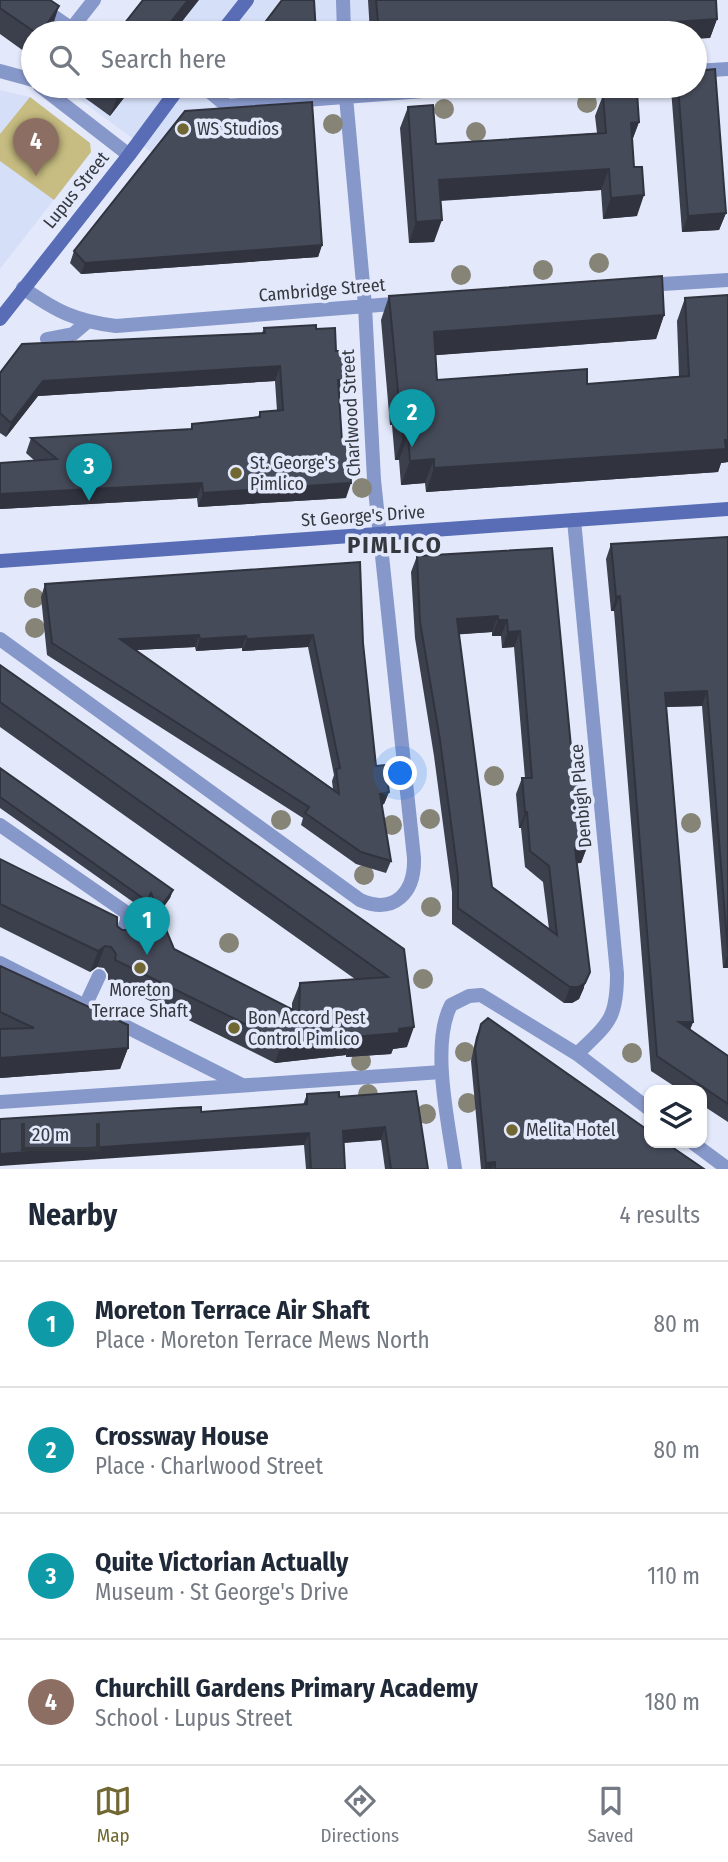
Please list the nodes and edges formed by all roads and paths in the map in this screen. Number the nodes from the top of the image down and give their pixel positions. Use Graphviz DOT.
graph roads {
  1 [pos="30,0"];
  2 [pos="94,0"];
  3 [pos="247,0"];
  4 [pos="343,0"];
  5 [pos="57,21"];
  6 [pos="78,21"];
  7 [pos="230,21"];
  8 [pos="344,21"];
  9 [pos="728,68"];
  10 [pos="707,70"];
  11 [pos="0,71"];
  12 [pos="21,77"];
  13 [pos="56,98"];
  14 [pos="171,98"];
  15 [pos="217,98"];
  16 [pos="290,98"];
  17 [pos="346,98"];
  18 [pos="130,155"];
  19 [pos="728,280"];
  20 [pos="634,286"];
  21 [pos="23,288"];
  22 [pos="419,302"];
  23 [pos="365,306"];
  24 [pos="0,318"];
  25 [pos="86,323"];
  26 [pos="47,339"];
  27 [pos="728,509"];
  28 [pos="574,520"];
  29 [pos="379,533"];
  30 [pos="0,561"];
  31 [pos="0,639"];
  32 [pos="0,825"];
  33 [pos="118,941"];
  34 [pos="0,962"];
  35 [pos="99,976"];
  36 [pos="85,1006"];
  37 [pos="578,1054"];
  38 [pos="442,1072"];
  39 [pos="244,1086"];
  40 [pos="0,1102"];
  41 [pos="644,1105"];
  42 [pos="700,1148"];
  43 [pos="455,1169"];
  44 [pos="728,1169"];
  1 -- 5 [label="street"];
  2 -- 6 [label="street"];
  3 -- 7 [label="street"];
  4 -- 8 [label="street"];
  9 -- 10 [label="street"];
  11 -- 12 [label="street"];
  13 -- 18 [label="street"];
  14 -- 18 [label="street, Lupus Street"];
  15 -- 16 [label="street"];
  17 -- 23 [label="street, Charlwood Street"];
  18 -- 21 [label="street, Lupus Street"];
  19 -- 20 [label="street"];
  21 -- 24 [label="street, Lupus Street"];
  21 -- 25 [label="street, Cambridge Street"];
  22 -- 23 [label="street, Cambridge Street"];
  23 -- 25 [label="street, Cambridge Street"];
  23 -- 29 [label="street, Charlwood Street"];
  25 -- 26 [label="street, Cambridge Street"];
  27 -- 28 [label="street, St George's Drive"];
  28 -- 29 [label="street, St George's Drive"];
  28 -- 37 [label="street, Denbigh Place"];
  29 -- 30 [label="street, St George's Drive"];
  29 -- 31 [label="street, Charlwood Street"];
  32 -- 33 [label="street"];
  34 -- 36 [label="street"];
  35 -- 36 [label="street"];
  36 -- 39 [label="street"];
  37 -- 38 [label="street"];
  37 -- 41 [label="street"];
  38 -- 39 [label="street"];
  38 -- 43 [label="street"];
  39 -- 40 [label="street"];
  42 -- 44 [label="street"];
}
